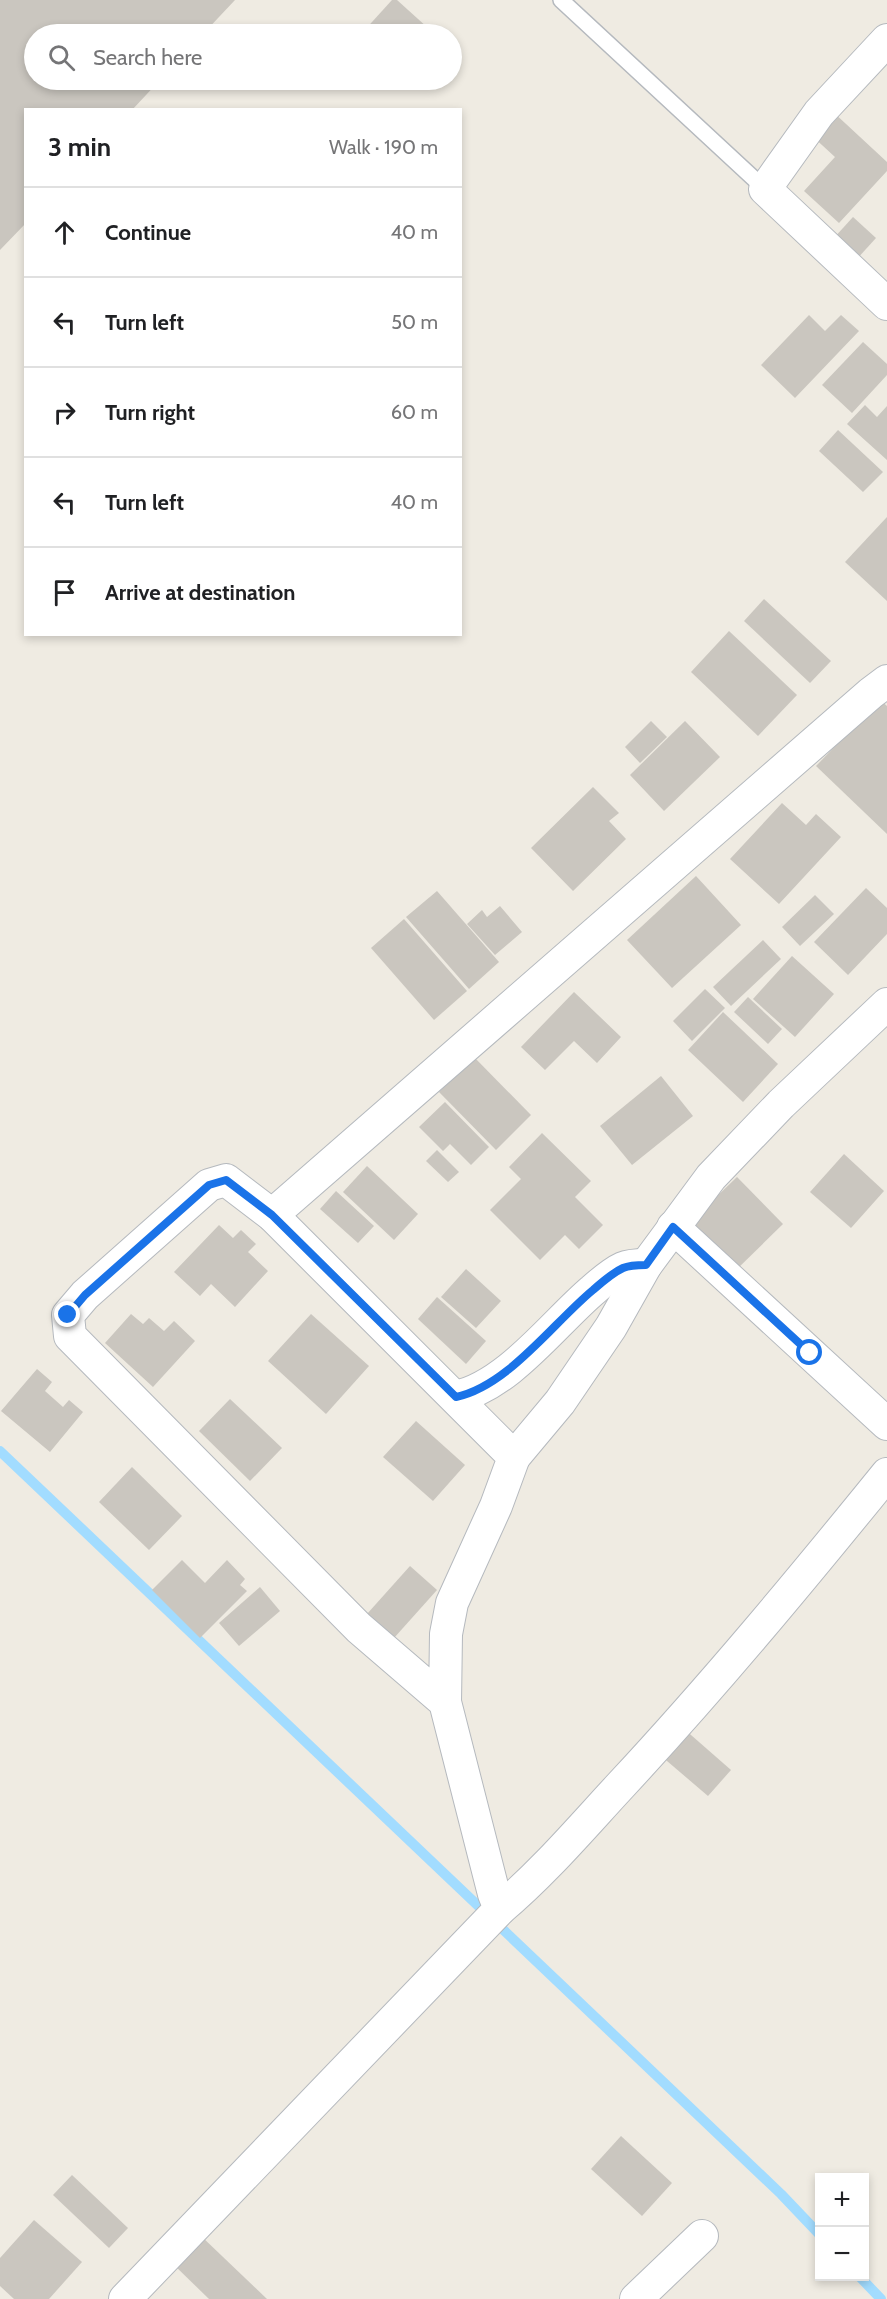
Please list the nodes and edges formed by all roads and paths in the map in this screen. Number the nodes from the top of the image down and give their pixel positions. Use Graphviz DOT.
graph roads {
  1 [pos="561,0"];
  2 [pos="887,40"];
  3 [pos="765,189"];
  4 [pos="887,304"];
  5 [pos="887,681"];
  6 [pos="887,1004"];
  7 [pos="272,1215"];
  8 [pos="673,1227"];
  9 [pos="646,1265"];
  10 [pos="456,1397"];
  11 [pos="887,1424"];
  12 [pos="514,1456"];
  13 [pos="887,1474"];
  14 [pos="445,1702"];
  15 [pos="496,1913"];
  16 [pos="702,2236"];
  17 [pos="125,2299"];
  18 [pos="636,2299"];
  1 -- 3 [label="lane"];
  2 -- 3 [label="street"];
  3 -- 4 [label="street"];
  5 -- 7 [label="street"];
  6 -- 8 [label="street"];
  7 -- 10 [label="street"];
  7 -- 14 [label="street"];
  8 -- 9 [label="street"];
  8 -- 11 [label="street"];
  9 -- 10 [label="street"];
  9 -- 12 [label="street"];
  10 -- 12 [label="street"];
  12 -- 14 [label="street"];
  13 -- 15 [label="street"];
  14 -- 15 [label="street"];
  15 -- 17 [label="street"];
  16 -- 18 [label="street"];
}
